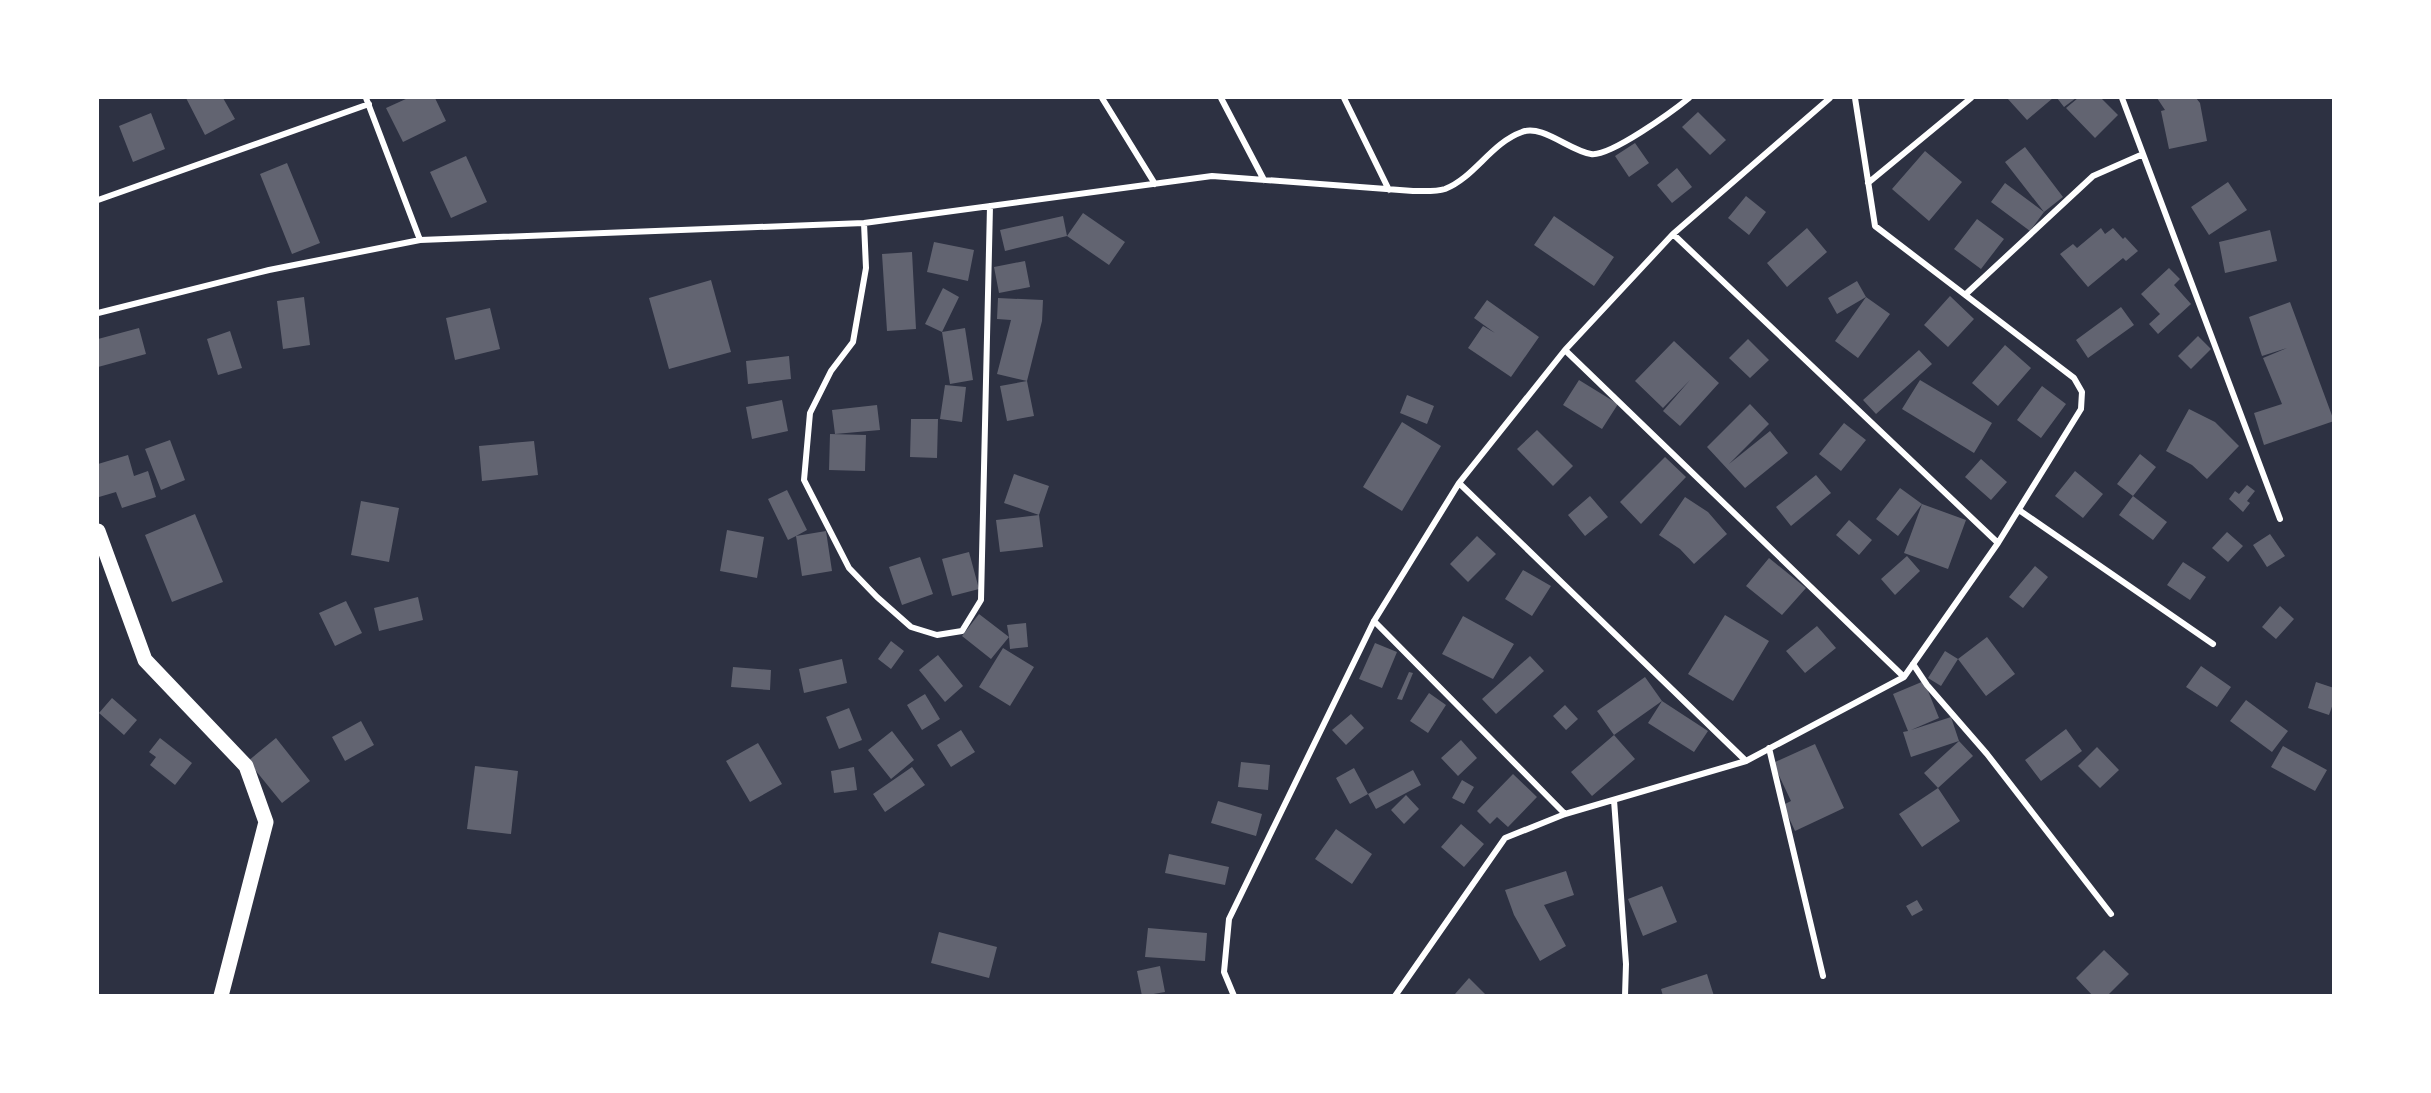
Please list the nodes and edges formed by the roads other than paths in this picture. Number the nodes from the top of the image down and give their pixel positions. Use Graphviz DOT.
graph roads {
  1 [pos="1102,98"];
  2 [pos="1221,98"];
  3 [pos="1344,98"];
  4 [pos="1689,98"];
  5 [pos="1830,98"];
  6 [pos="1855,98"];
  7 [pos="1971,98"];
  8 [pos="2122,98"];
  9 [pos="367,101"];
  10 [pos="2143,154"];
  11 [pos="1264,180"];
  12 [pos="1868,183"];
  13 [pos="1155,184"];
  14 [pos="1389,190"];
  15 [pos="98,200"];
  16 [pos="990,206"];
  17 [pos="864,223"];
  18 [pos="1673,234"];
  19 [pos="420,240"];
  20 [pos="1966,294"];
  21 [pos="98,313"];
  22 [pos="1565,350"];
  23 [pos="1459,483"];
  24 [pos="2019,510"];
  25 [pos="2280,519"];
  26 [pos="98,531"];
  27 [pos="1998,543"];
  28 [pos="1374,621"];
  29 [pos="2213,644"];
  30 [pos="1913,664"];
  31 [pos="1904,677"];
  32 [pos="1769,748"];
  33 [pos="1746,760"];
  34 [pos="1614,800"];
  35 [pos="1566,814"];
  36 [pos="2110,914"];
  37 [pos="1823,976"];
  38 [pos="221,996"];
  39 [pos="1234,996"];
  40 [pos="1395,996"];
  41 [pos="1625,996"];
  1 -- 13 [label="street"];
  2 -- 11 [label="street"];
  3 -- 14 [label="street"];
  4 -- 14 [label="street"];
  5 -- 18 [label="street"];
  6 -- 12 [label="street"];
  7 -- 12 [label="street"];
  8 -- 10 [label="street"];
  9 -- 15 [label="street"];
  9 -- 19 [label="street"];
  10 -- 20 [label="street"];
  10 -- 25 [label="street"];
  11 -- 13 [label="street"];
  11 -- 14 [label="street"];
  12 -- 20 [label="street"];
  13 -- 16 [label="street"];
  16 -- 17 [label="street"];
  16 -- 17 [label="street"];
  17 -- 19 [label="street"];
  18 -- 22 [label="street"];
  18 -- 27 [label="street"];
  19 -- 21 [label="street"];
  20 -- 24 [label="street"];
  22 -- 23 [label="street"];
  22 -- 31 [label="street"];
  23 -- 28 [label="street"];
  23 -- 33 [label="street"];
  24 -- 27 [label="street"];
  24 -- 29 [label="street"];
  26 -- 38 [label="main road"];
  27 -- 30 [label="street"];
  28 -- 35 [label="street"];
  28 -- 39 [label="street"];
  30 -- 31 [label="street"];
  30 -- 36 [label="street"];
  31 -- 32 [label="street"];
  32 -- 33 [label="street"];
  32 -- 37 [label="street"];
  33 -- 34 [label="street"];
  34 -- 35 [label="street"];
  34 -- 41 [label="street"];
  35 -- 40 [label="street"];
}
